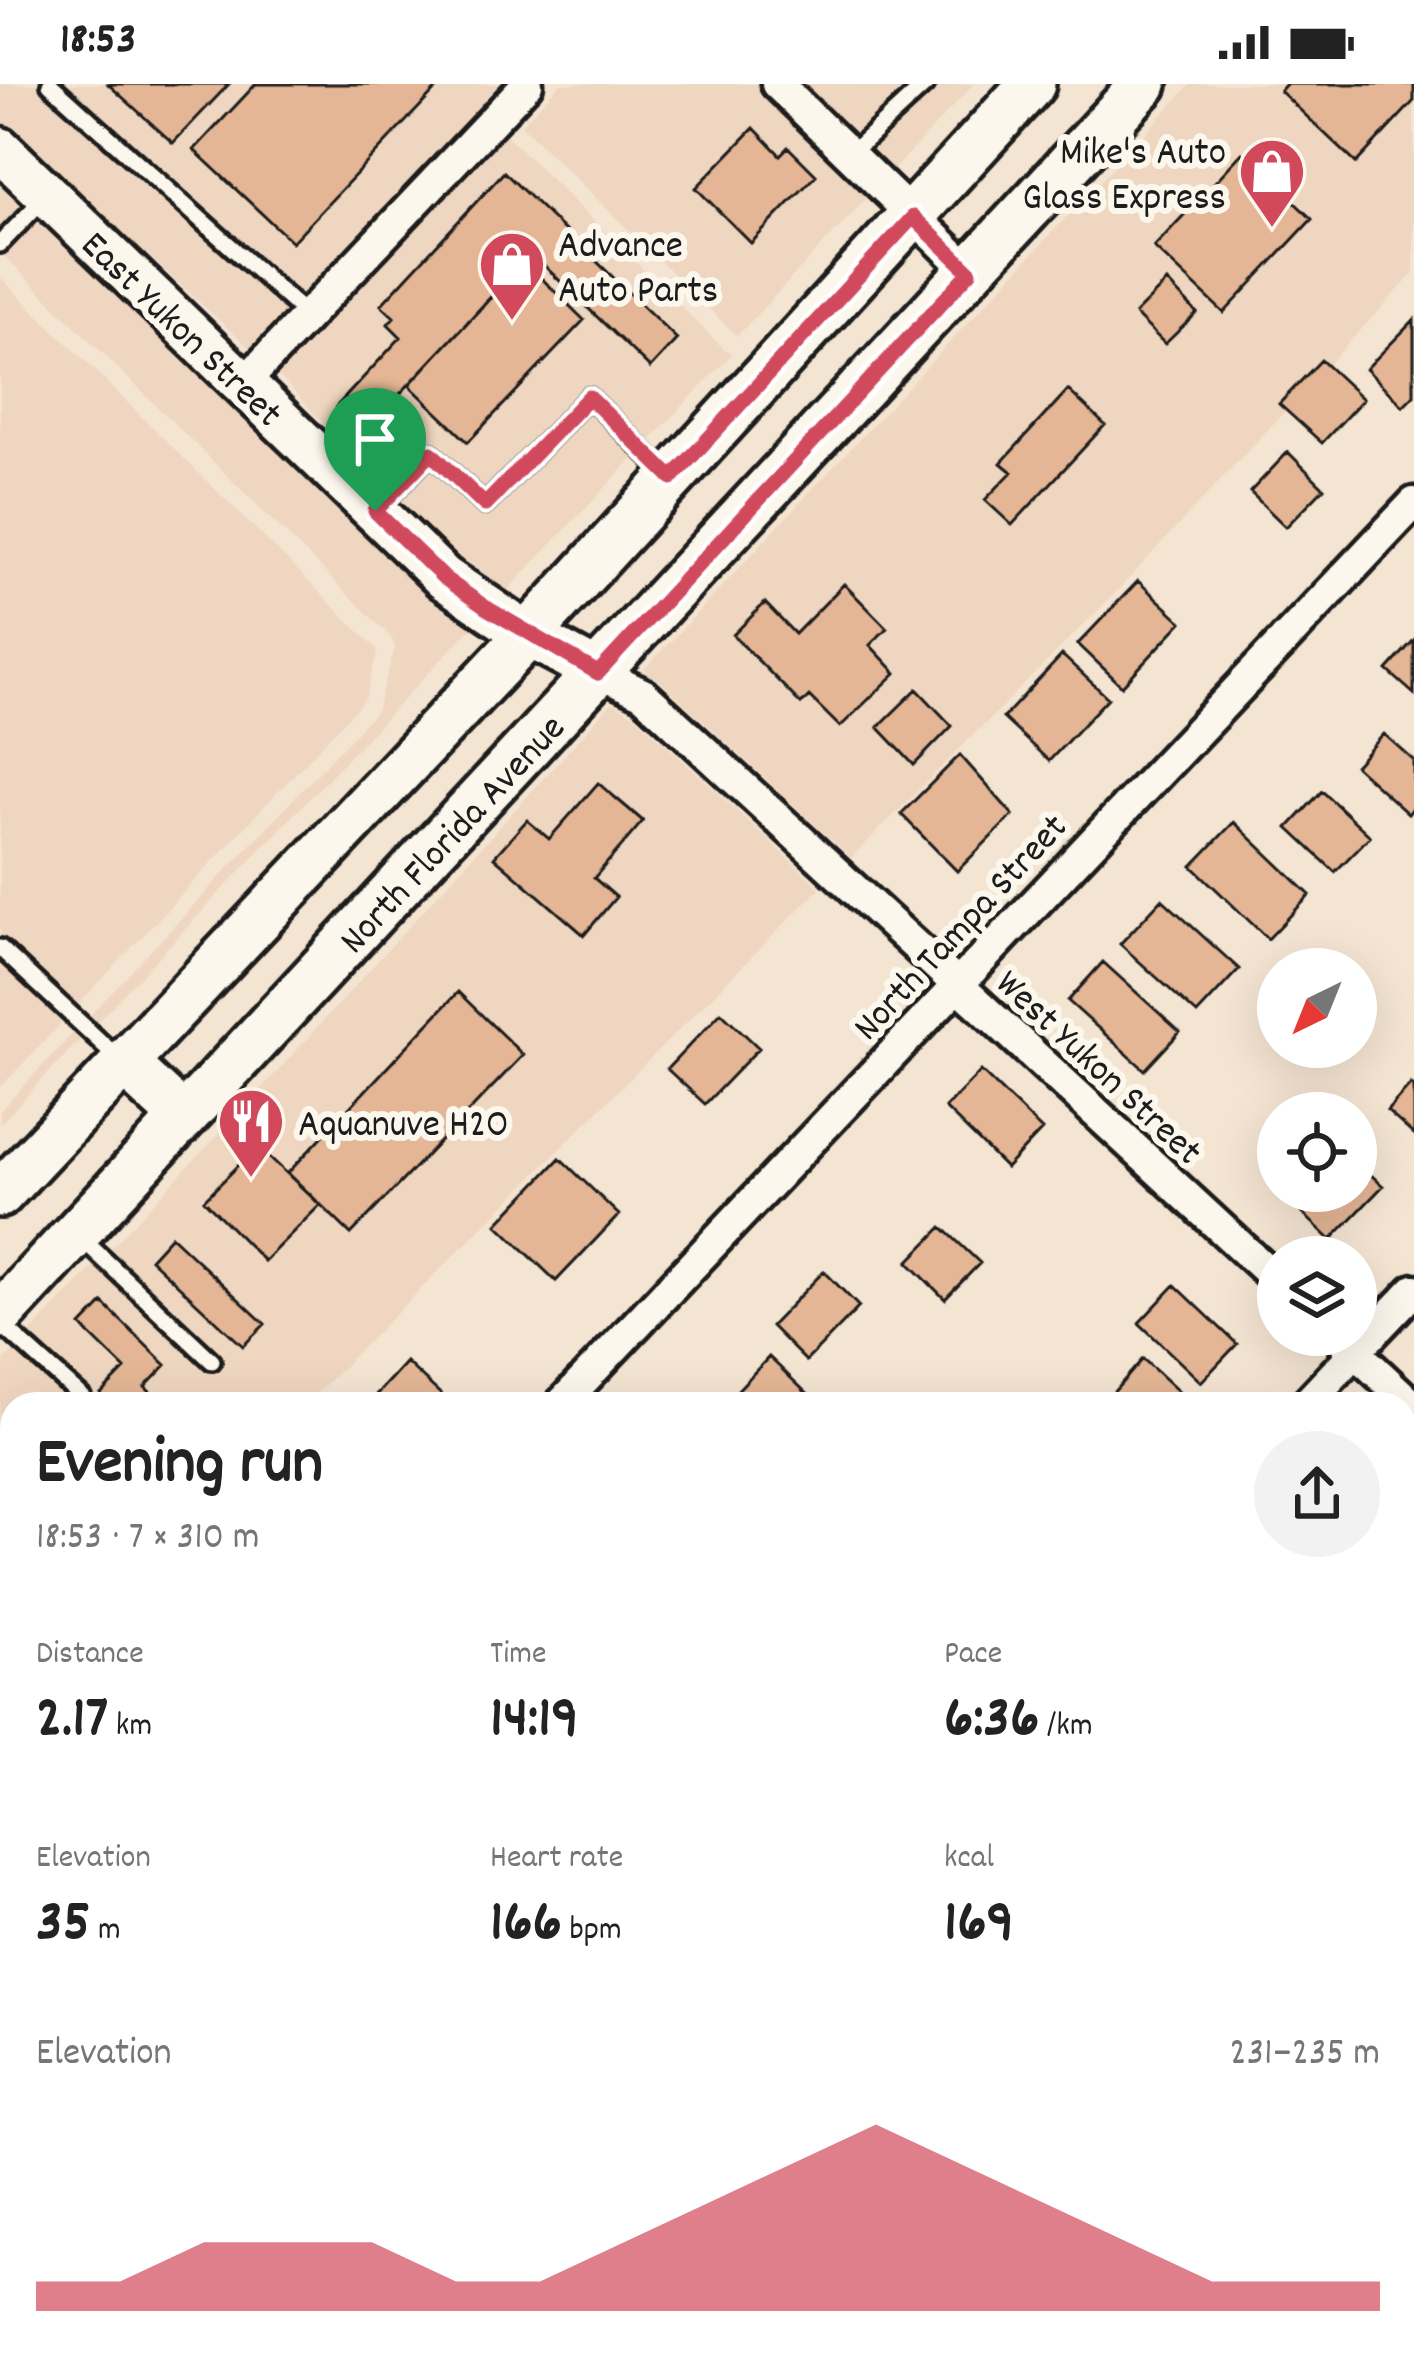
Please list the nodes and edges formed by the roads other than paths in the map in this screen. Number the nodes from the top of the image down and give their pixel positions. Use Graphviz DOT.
graph roads {
  1 [pos="50,84"];
  2 [pos="527,84"];
  3 [pos="777,84"];
  4 [pos="926,84"];
  5 [pos="1144,84"];
  6 [pos="1029,85"];
  7 [pos="0,149"];
  8 [pos="849,155"];
  9 [pos="47,195"];
  10 [pos="913,217"];
  11 [pos="0,244"];
  12 [pos="970,272"];
  13 [pos="308,316"];
  14 [pos="243,384"];
  15 [pos="672,478"];
  16 [pos="1414,503"];
  17 [pos="375,511"];
  18 [pos="528,634"];
  19 [pos="598,673"];
  20 [pos="0,948"];
  21 [pos="955,984"];
  22 [pos="124,1063"];
  23 [pos="183,1118"];
  24 [pos="0,1194"];
  25 [pos="76,1233"];
  26 [pos="1257,1262"];
  27 [pos="1414,1290"];
  28 [pos="0,1319"];
  29 [pos="1377,1319"];
  30 [pos="1338,1356"];
  31 [pos="1359,1356"];
  32 [pos="212,1361"];
  33 [pos="77,1392"];
  34 [pos="572,1392"];
  35 [pos="1314,1392"];
  36 [pos="1398,1392"];
  1 -- 13 [label="lane"];
  2 -- 13 [label="street"];
  3 -- 8 [label="street"];
  4 -- 8 [label="lane"];
  5 -- 12 [label="main road, North Florida Avenue"];
  6 -- 10 [label="main road, North Florida Avenue"];
  7 -- 9 [label="street, East Yukon Street"];
  8 -- 10 [label="street"];
  9 -- 11 [label="lane"];
  9 -- 14 [label="street, East Yukon Street"];
  10 -- 12 [label="street"];
  10 -- 15 [label="main road, North Florida Avenue"];
  12 -- 19 [label="main road, North Florida Avenue"];
  13 -- 14 [label="street"];
  14 -- 17 [label="street, East Yukon Street"];
  15 -- 17 [label="lane"];
  15 -- 18 [label="main road, North Florida Avenue"];
  16 -- 21 [label="street, North Tampa Street"];
  17 -- 18 [label="street, East Yukon Street"];
  18 -- 19 [label="street, East Yukon Street"];
  18 -- 22 [label="main road, North Florida Avenue"];
  19 -- 21 [label="street, West Yukon Street"];
  19 -- 23 [label="main road, North Florida Avenue"];
  20 -- 22 [label="lane"];
  21 -- 26 [label="street, West Yukon Street"];
  21 -- 34 [label="street, North Tampa Street"];
  22 -- 23 [label="main road"];
  22 -- 24 [label="main road, North Florida Avenue"];
  23 -- 25 [label="main road, North Florida Avenue"];
  25 -- 28 [label="main road, North Florida Avenue"];
  25 -- 32 [label="lane"];
  27 -- 29 [label="street"];
  28 -- 33 [label="lane"];
  30 -- 35 [label="street"];
  31 -- 36 [label="street"];
}
